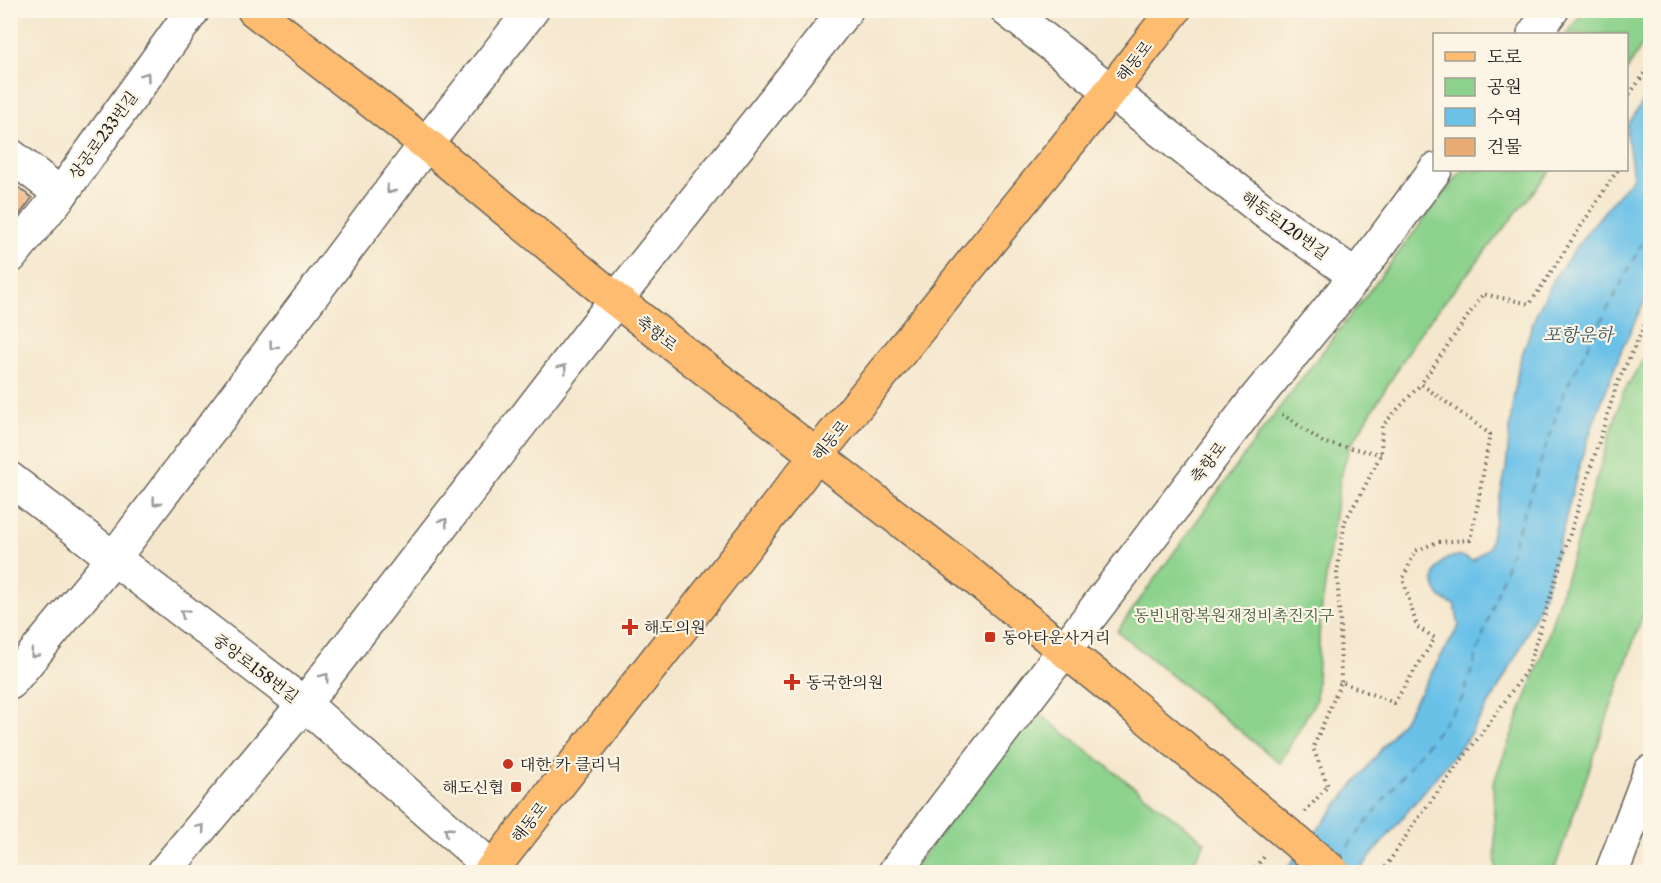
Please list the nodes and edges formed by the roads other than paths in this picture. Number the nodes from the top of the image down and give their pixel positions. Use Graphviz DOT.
graph roads {
  1 [pos="193,10"];
  2 [pos="254,10"];
  3 [pos="532,10"];
  4 [pos="846,10"];
  5 [pos="1007,10"];
  6 [pos="1174,10"];
  7 [pos="1552,10"];
  8 [pos="1535,33"];
  9 [pos="1110,92"];
  10 [pos="426,144"];
  11 [pos="10,155"];
  12 [pos="1434,171"];
  13 [pos="61,194"];
  14 [pos="10,257"];
  15 [pos="1356,276"];
  16 [pos="616,300"];
  17 [pos="817,455"];
  18 [pos="10,479"];
  19 [pos="113,559"];
  20 [pos="1065,651"];
  21 [pos="10,683"];
  22 [pos="304,704"];
  23 [pos="1650,772"];
  24 [pos="898,869"];
  25 [pos="493,871"];
  26 [pos="164,873"];
  27 [pos="1333,873"];
  28 [pos="1612,873"];
  13 -- 1 [label="street, 상공로233번길, one-way"];
  2 -- 10 [label="main road, 축항로"];
  3 -- 10 [label="street"];
  4 -- 16 [label="street"];
  5 -- 9 [label="street, 해동로120번길"];
  6 -- 9 [label="main road, 해동로"];
  7 -- 8 [label="street"];
  9 -- 15 [label="street, 해동로120번길"];
  9 -- 17 [label="main road, 해동로"];
  10 -- 16 [label="main road, 축항로"];
  10 -- 19 [label="street, one-way"];
  11 -- 13 [label="street"];
  12 -- 15 [label="street"];
  13 -- 14 [label="street, 상공로233번길"];
  15 -- 20 [label="street, 축항로"];
  16 -- 17 [label="main road, 축항로"];
  22 -- 16 [label="street, one-way"];
  17 -- 20 [label="main road, 축항로"];
  17 -- 25 [label="main road, 해동로"];
  18 -- 19 [label="street, 중앙로158번길"];
  19 -- 21 [label="street, one-way"];
  22 -- 19 [label="street, 중앙로158번길, one-way"];
  20 -- 24 [label="street, 축항로"];
  20 -- 27 [label="main road, 축항로, bridge"];
  25 -- 22 [label="street, 중앙로158번길, one-way"];
  26 -- 22 [label="street, one-way"];
  23 -- 28 [label="street"];
}
